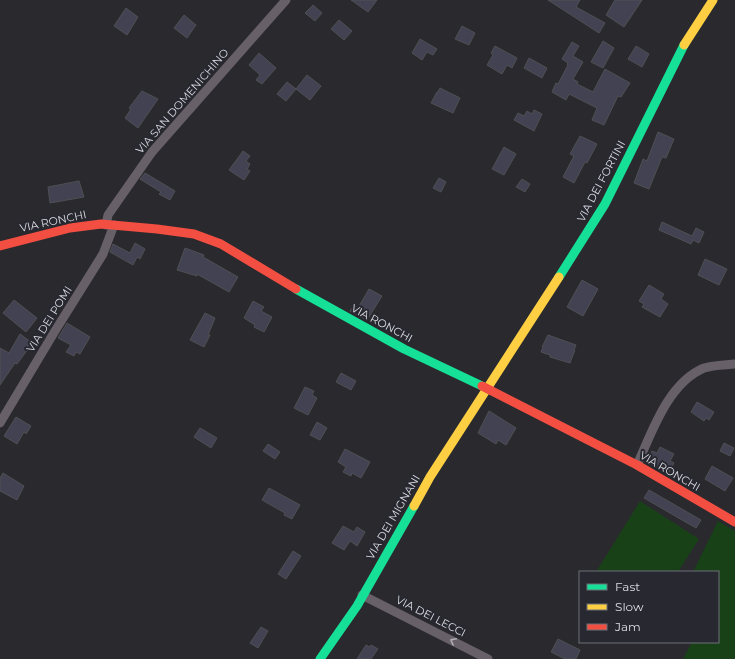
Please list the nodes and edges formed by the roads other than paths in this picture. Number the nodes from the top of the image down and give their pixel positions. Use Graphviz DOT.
graph roads {
  1 [pos="286,0"];
  2 [pos="713,0"];
  3 [pos="110,225"];
  4 [pos="0,246"];
  5 [pos="735,364"];
  6 [pos="487,388"];
  7 [pos="0,423"];
  8 [pos="637,465"];
  9 [pos="735,522"];
  10 [pos="362,595"];
  11 [pos="320,659"];
  12 [pos="488,659"];
  1 -- 3 [label="street, VIA SAN DOMENICHINO"];
  2 -- 6 [label="street, VIA DEI FORTINI"];
  3 -- 4 [label="street, VIA RONCHI"];
  3 -- 6 [label="street, VIA RONCHI"];
  3 -- 7 [label="street, VIA DEI POMI"];
  5 -- 8 [label="street"];
  6 -- 8 [label="street, VIA RONCHI"];
  6 -- 10 [label="street, VIA DEI MIGNANI"];
  8 -- 9 [label="street, VIA RONCHI"];
  10 -- 11 [label="street, VIA DEI MIGNANI"];
  12 -- 10 [label="street, VIA DEI LECCI, one-way"];
}
